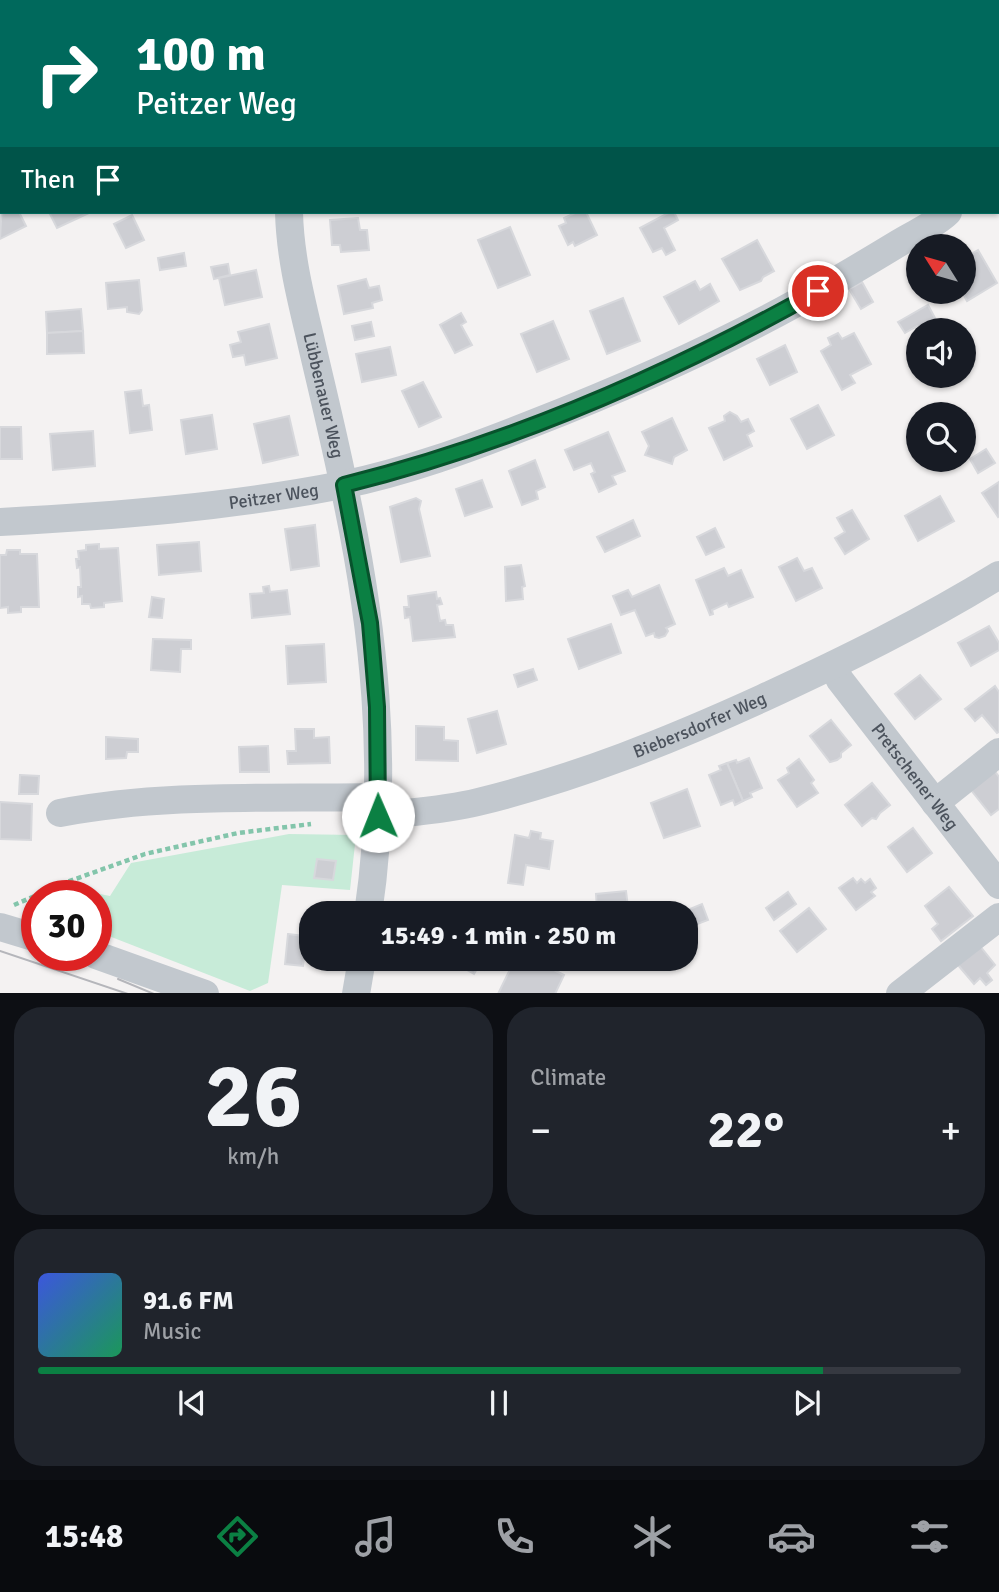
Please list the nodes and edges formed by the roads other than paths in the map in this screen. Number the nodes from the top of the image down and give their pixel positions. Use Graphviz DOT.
graph roads {
  1 [pos="289,214"];
  2 [pos="945,214"];
  3 [pos="344,485"];
  4 [pos="0,522"];
  5 [pos="999,575"];
  6 [pos="833,666"];
  7 [pos="999,752"];
  8 [pos="935,803"];
  9 [pos="378,807"];
  10 [pos="60,813"];
  11 [pos="999,886"];
  12 [pos="369,901"];
  13 [pos="999,917"];
  14 [pos="2,927"];
  15 [pos="21,933"];
  16 [pos="112,961"];
  17 [pos="360,971"];
  18 [pos="205,993"];
  19 [pos="356,993"];
  20 [pos="900,993"];
  1 -- 3 [label="street, Lübbenauer Weg"];
  2 -- 3 [label="street, Peitzer Weg"];
  3 -- 4 [label="street, Peitzer Weg"];
  3 -- 9 [label="street, Lübbenauer Weg"];
  5 -- 6 [label="street, Biebersdorfer Weg"];
  6 -- 8 [label="street, Pretschener Weg"];
  6 -- 9 [label="street, Biebersdorfer Weg"];
  7 -- 8 [label="street"];
  8 -- 11 [label="street, Pretschener Weg"];
  9 -- 10 [label="street, Biebersdorfer Weg"];
  9 -- 12 [label="street, Lübbenauer Weg"];
  13 -- 20 [label="street"];
  14 -- 15 [label="street"];
  16 -- 18 [label="street"];
  17 -- 19 [label="street"];
}
